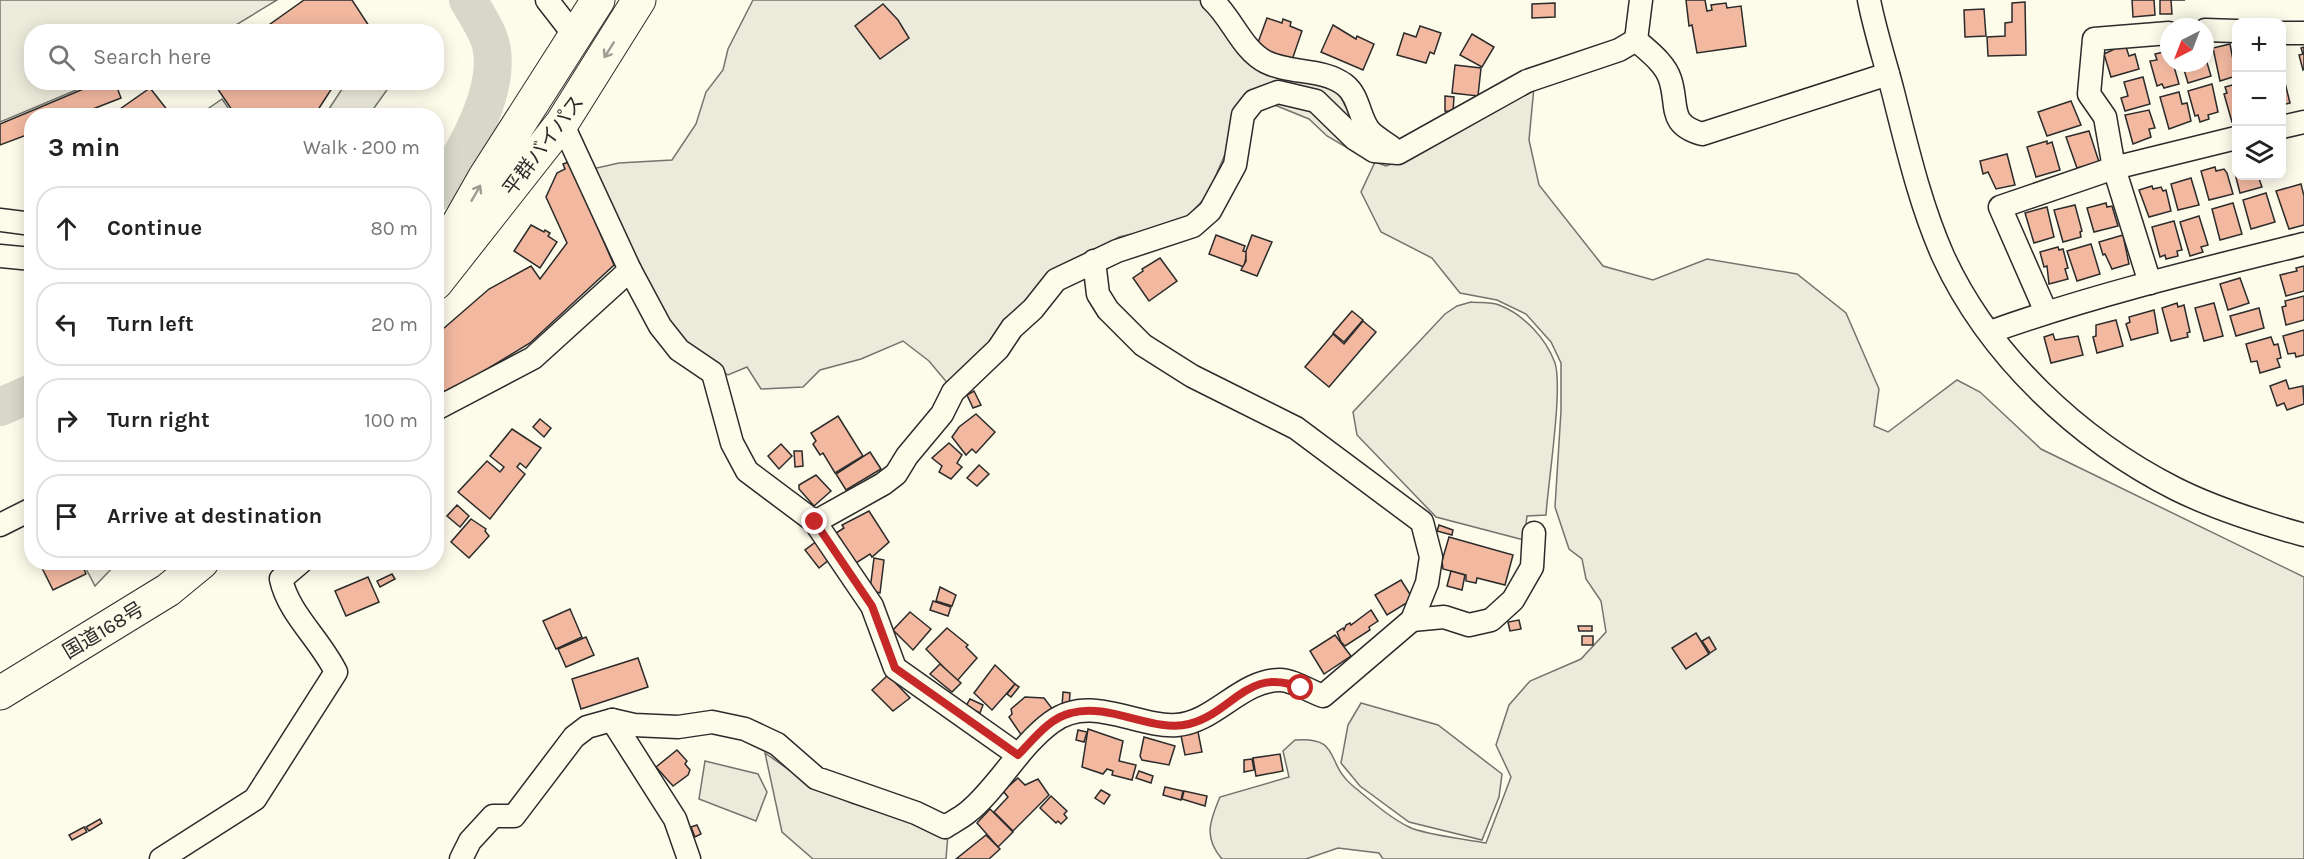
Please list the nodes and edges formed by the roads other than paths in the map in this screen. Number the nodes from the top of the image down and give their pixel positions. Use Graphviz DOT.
graph roads {
  1 [pos="547,0"];
  2 [pos="598,0"];
  3 [pos="639,0"];
  4 [pos="1212,0"];
  5 [pos="1641,0"];
  6 [pos="1869,0"];
  7 [pos="2214,30"];
  8 [pos="2232,31"];
  9 [pos="2286,33"];
  10 [pos="2304,33"];
  11 [pos="2160,34"];
  12 [pos="575,36"];
  13 [pos="1636,40"];
  14 [pos="1888,74"];
  15 [pos="2304,122"];
  16 [pos="562,123"];
  17 [pos="2286,126"];
  18 [pos="2232,139"];
  19 [pos="1398,153"];
  20 [pos="2114,168"];
  21 [pos="0,220"];
  22 [pos="24,223"];
  23 [pos="2304,244"];
  24 [pos="444,248"];
  25 [pos="0,256"];
  26 [pos="24,258"];
  27 [pos="1094,261"];
  28 [pos="630,270"];
  29 [pos="444,273"];
  30 [pos="2150,283"];
  31 [pos="2046,312"];
  32 [pos="1990,332"];
  33 [pos="444,405"];
  34 [pos="24,513"];
  35 [pos="815,522"];
  36 [pos="0,525"];
  37 [pos="1534,533"];
  38 [pos="2304,535"];
  39 [pos="192,570"];
  40 [pos="292,570"];
  41 [pos="1412,620"];
  42 [pos="0,693"];
  43 [pos="612,720"];
  44 [pos="1018,755"];
  45 [pos="161,859"];
  46 [pos="461,859"];
  47 [pos="689,859"];
  1 -- 12 [label="street"];
  2 -- 12 [label="highway, 平群バイパス"];
  3 -- 16 [label="highway, 平群バイパス, one-way"];
  4 -- 19 [label="street"];
  5 -- 13 [label="street"];
  6 -- 14 [label="street"];
  7 -- 8 [label="street"];
  9 -- 10 [label="street"];
  11 -- 20 [label="street"];
  24 -- 12 [label="highway, 平群バイパス, one-way"];
  13 -- 14 [label="street"];
  13 -- 19 [label="street"];
  14 -- 32 [label="street"];
  15 -- 17 [label="street"];
  16 -- 28 [label="street"];
  16 -- 29 [label="highway, 平群バイパス"];
  18 -- 20 [label="street"];
  19 -- 27 [label="street"];
  20 -- 30 [label="street"];
  20 -- 31 [label="street"];
  21 -- 22 [label="street"];
  23 -- 30 [label="street"];
  25 -- 26 [label="street"];
  27 -- 35 [label="street"];
  27 -- 41 [label="street"];
  28 -- 33 [label="street"];
  28 -- 35 [label="street"];
  30 -- 31 [label="street"];
  31 -- 32 [label="street"];
  32 -- 38 [label="street"];
  34 -- 36 [label="street"];
  35 -- 44 [label="street"];
  37 -- 41 [label="street"];
  39 -- 42 [label="highway, 国道168号"];
  40 -- 45 [label="street"];
  41 -- 44 [label="street"];
  43 -- 44 [label="street"];
  43 -- 46 [label="street"];
  43 -- 47 [label="street"];
}
